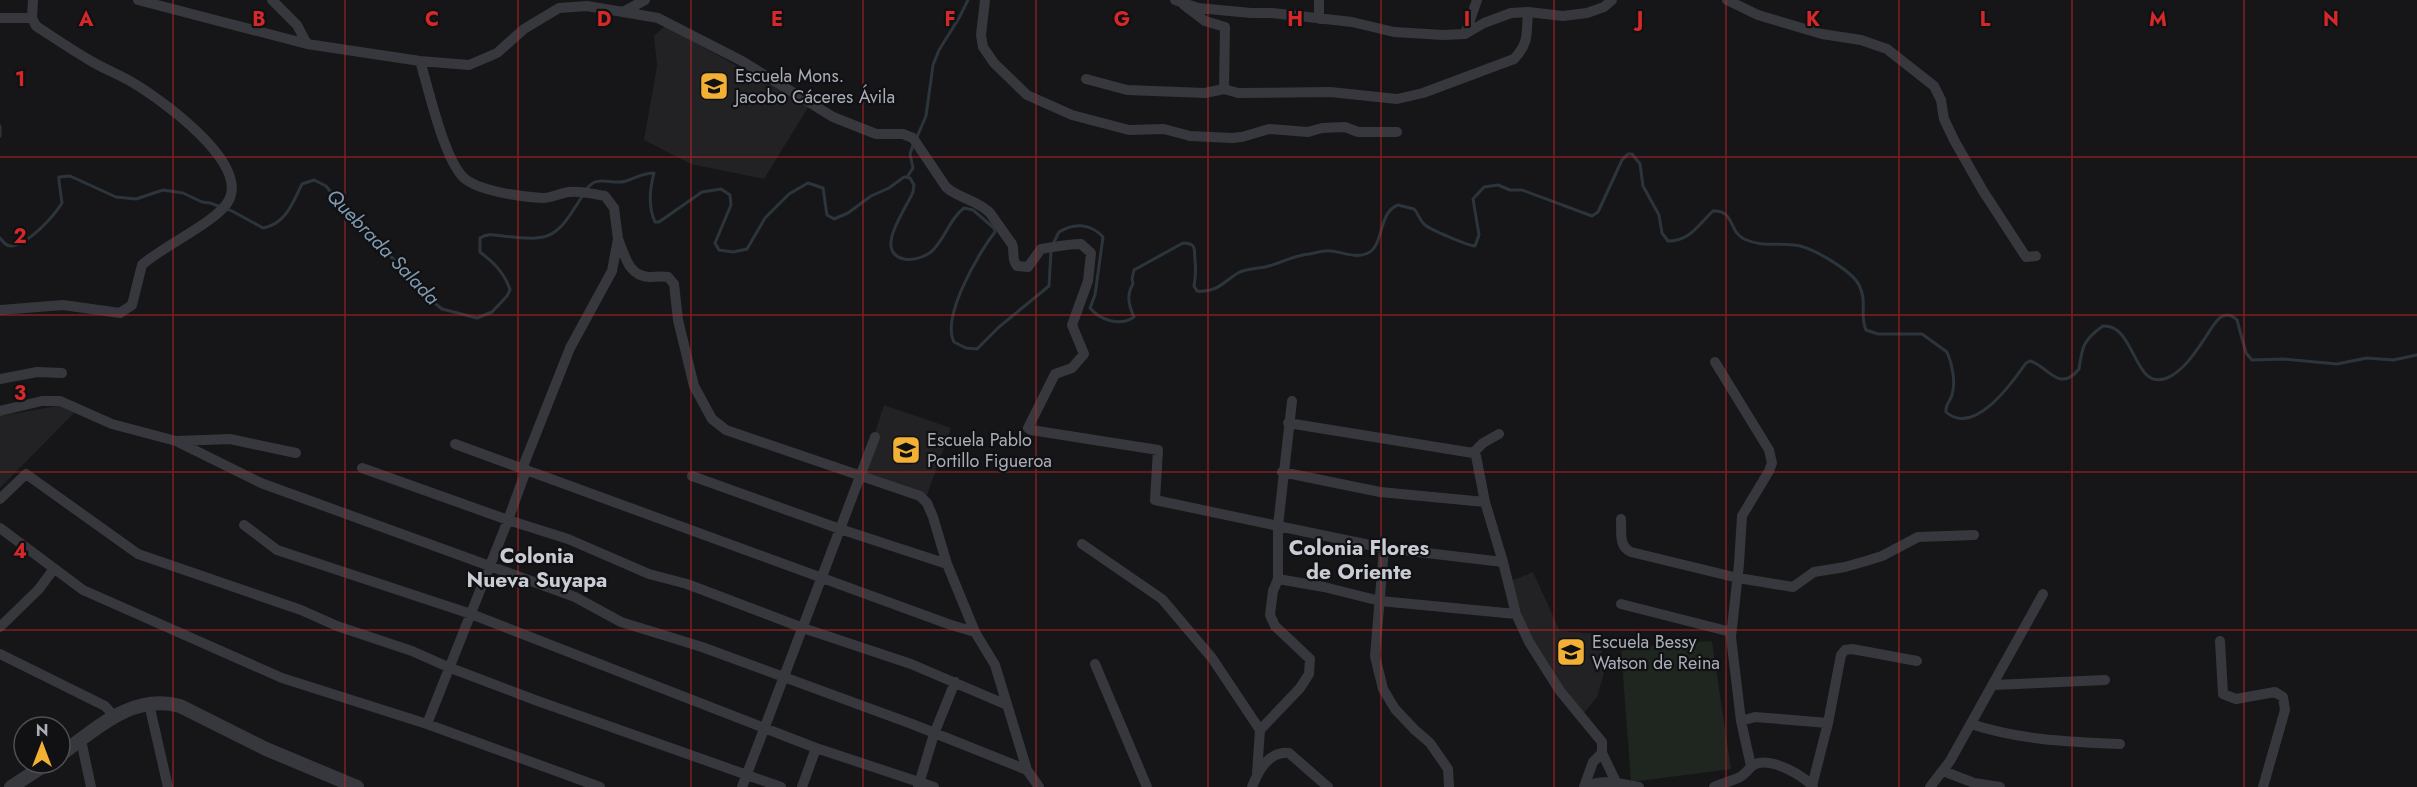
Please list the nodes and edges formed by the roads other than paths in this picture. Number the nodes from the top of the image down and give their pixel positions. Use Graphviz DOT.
graph roads {
  1 [pos="33,0"];
  2 [pos="138,0"];
  3 [pos="272,0"];
  4 [pos="645,0"];
  5 [pos="985,0"];
  6 [pos="1251,0"];
  7 [pos="1319,0"];
  8 [pos="1477,0"];
  9 [pos="1612,0"];
  10 [pos="1727,0"];
  11 [pos="1180,1"];
  12 [pos="587,3"];
  13 [pos="623,12"];
  14 [pos="1528,12"];
  15 [pos="1251,13"];
  16 [pos="0,18"];
  17 [pos="32,18"];
  18 [pos="1319,19"];
  19 [pos="1465,34"];
  20 [pos="307,44"];
  21 [pos="420,61"];
  22 [pos="1086,79"];
  23 [pos="1224,89"];
  24 [pos="1397,132"];
  25 [pos="618,239"];
  26 [pos="2036,256"];
  27 [pos="0,310"];
  28 [pos="1715,363"];
  29 [pos="62,374"];
  30 [pos="0,379"];
  31 [pos="1292,401"];
  32 [pos="0,411"];
  33 [pos="1287,423"];
  34 [pos="1499,434"];
  35 [pos="875,437"];
  36 [pos="176,441"];
  37 [pos="455,444"];
  38 [pos="296,453"];
  39 [pos="1473,453"];
  40 [pos="362,468"];
  41 [pos="524,470"];
  42 [pos="1282,472"];
  43 [pos="692,476"];
  44 [pos="859,476"];
  45 [pos="0,499"];
  46 [pos="1485,502"];
  47 [pos="1621,519"];
  48 [pos="508,520"];
  49 [pos="244,525"];
  50 [pos="1278,525"];
  51 [pos="0,528"];
  52 [pos="840,529"];
  53 [pos="1974,535"];
  54 [pos="1082,544"];
  55 [pos="1384,548"];
  56 [pos="1503,562"];
  57 [pos="948,564"];
  58 [pos="490,567"];
  59 [pos="53,570"];
  60 [pos="823,578"];
  61 [pos="1738,578"];
  62 [pos="1278,579"];
  63 [pos="2043,594"];
  64 [pos="1380,601"];
  65 [pos="1621,604"];
  66 [pos="471,614"];
  67 [pos="1516,614"];
  68 [pos="0,627"];
  69 [pos="803,628"];
  70 [pos="975,632"];
  71 [pos="1731,632"];
  72 [pos="2220,641"];
  73 [pos="0,654"];
  74 [pos="1917,661"];
  75 [pos="1095,664"];
  76 [pos="448,667"];
  77 [pos="783,678"];
  78 [pos="2105,680"];
  79 [pos="955,682"];
  80 [pos="1993,685"];
  81 [pos="149,704"];
  82 [pos="1007,705"];
  83 [pos="114,716"];
  84 [pos="1741,721"];
  85 [pos="1828,723"];
  86 [pos="427,724"];
  87 [pos="1971,724"];
  88 [pos="765,727"];
  89 [pos="1260,730"];
  90 [pos="934,734"];
  91 [pos="81,740"];
  92 [pos="2120,744"];
  93 [pos="72,746"];
  94 [pos="816,748"];
  95 [pos="1602,753"];
  96 [pos="1751,766"];
  97 [pos="1027,770"];
  98 [pos="1943,771"];
  99 [pos="1257,773"];
  100 [pos="747,774"];
  101 [pos="31,775"];
  102 [pos="919,784"];
  103 [pos="1617,784"];
  104 [pos="16,786"];
  105 [pos="1813,786"];
  106 [pos="92,787"];
  107 [pos="168,787"];
  108 [pos="357,787"];
  109 [pos="600,787"];
  110 [pos="742,787"];
  111 [pos="781,787"];
  112 [pos="802,787"];
  113 [pos="934,787"];
  114 [pos="1039,787"];
  115 [pos="1147,787"];
  116 [pos="1252,787"];
  117 [pos="1328,787"];
  118 [pos="1449,787"];
  119 [pos="1585,787"];
  120 [pos="1639,787"];
  121 [pos="1714,787"];
  122 [pos="1930,787"];
  123 [pos="2000,787"];
  124 [pos="2263,787"];
  1 -- 17 [label="street"];
  2 -- 20 [label="street"];
  3 -- 20 [label="street"];
  4 -- 13 [label="street"];
  5 -- 24 [label="street"];
  6 -- 15 [label="street"];
  7 -- 18 [label="street"];
  8 -- 19 [label="street"];
  9 -- 14 [label="street"];
  10 -- 26 [label="street"];
  11 -- 15 [label="street"];
  11 -- 23 [label="street"];
  12 -- 13 [label="street"];
  12 -- 21 [label="street"];
  13 -- 50 [label="street"];
  14 -- 19 [label="street"];
  14 -- 23 [label="street"];
  15 -- 18 [label="street"];
  16 -- 17 [label="street"];
  17 -- 27 [label="street"];
  18 -- 19 [label="street"];
  20 -- 21 [label="street"];
  21 -- 25 [label="street"];
  22 -- 23 [label="street"];
  25 -- 41 [label="street"];
  25 -- 44 [label="street"];
  28 -- 61 [label="street"];
  29 -- 30 [label="street"];
  31 -- 33 [label="street"];
  32 -- 36 [label="street"];
  33 -- 39 [label="street"];
  33 -- 42 [label="street"];
  34 -- 39 [label="street"];
  35 -- 44 [label="street"];
  36 -- 38 [label="street"];
  36 -- 58 [label="street"];
  37 -- 41 [label="street"];
  39 -- 46 [label="street"];
  40 -- 48 [label="street"];
  41 -- 48 [label="street"];
  41 -- 60 [label="street"];
  42 -- 46 [label="street"];
  42 -- 50 [label="street"];
  43 -- 52 [label="street"];
  44 -- 52 [label="street"];
  44 -- 57 [label="street"];
  45 -- 76 [label="street"];
  46 -- 56 [label="street"];
  47 -- 61 [label="street"];
  48 -- 58 [label="street"];
  48 -- 69 [label="street"];
  49 -- 66 [label="street"];
  50 -- 55 [label="street"];
  50 -- 62 [label="street"];
  51 -- 59 [label="street"];
  52 -- 57 [label="street"];
  52 -- 60 [label="street"];
  53 -- 61 [label="street"];
  54 -- 89 [label="street"];
  55 -- 56 [label="street"];
  55 -- 64 [label="street"];
  56 -- 67 [label="street"];
  57 -- 70 [label="street"];
  58 -- 66 [label="street"];
  58 -- 77 [label="street"];
  59 -- 68 [label="street"];
  59 -- 86 [label="street"];
  60 -- 69 [label="street"];
  60 -- 70 [label="street"];
  61 -- 71 [label="street"];
  62 -- 64 [label="street"];
  62 -- 89 [label="street"];
  63 -- 80 [label="street"];
  64 -- 67 [label="street"];
  64 -- 118 [label="street"];
  65 -- 71 [label="street"];
  66 -- 76 [label="street"];
  66 -- 88 [label="street"];
  67 -- 95 [label="street"];
  69 -- 77 [label="street"];
  69 -- 79 [label="street"];
  70 -- 82 [label="street"];
  71 -- 84 [label="street"];
  72 -- 124 [label="street"];
  73 -- 83 [label="street"];
  74 -- 85 [label="street"];
  75 -- 115 [label="street"];
  76 -- 86 [label="street"];
  76 -- 100 [label="street"];
  77 -- 88 [label="street"];
  77 -- 90 [label="street"];
  78 -- 80 [label="street"];
  79 -- 82 [label="street"];
  79 -- 90 [label="street"];
  80 -- 87 [label="street"];
  81 -- 83 [label="street"];
  81 -- 107 [label="street"];
  81 -- 108 [label="street"];
  82 -- 97 [label="street"];
  83 -- 91 [label="street"];
  84 -- 85 [label="street"];
  84 -- 96 [label="street"];
  85 -- 105 [label="street"];
  86 -- 109 [label="street"];
  87 -- 92 [label="street"];
  87 -- 98 [label="street"];
  88 -- 94 [label="street"];
  88 -- 100 [label="street"];
  89 -- 99 [label="street"];
  90 -- 97 [label="street"];
  90 -- 102 [label="street"];
  91 -- 93 [label="street"];
  91 -- 106 [label="street"];
  94 -- 102 [label="street"];
  94 -- 112 [label="street"];
  95 -- 103 [label="street"];
  95 -- 119 [label="street"];
  96 -- 105 [label="street"];
  96 -- 121 [label="street"];
  97 -- 114 [label="street"];
  98 -- 122 [label="street"];
  98 -- 123 [label="street"];
  99 -- 116 [label="street"];
  99 -- 117 [label="street"];
  100 -- 110 [label="street"];
  100 -- 111 [label="street"];
  101 -- 104 [label="street"];
  102 -- 113 [label="street"];
  103 -- 119 [label="street"];
  103 -- 120 [label="street"];
}
